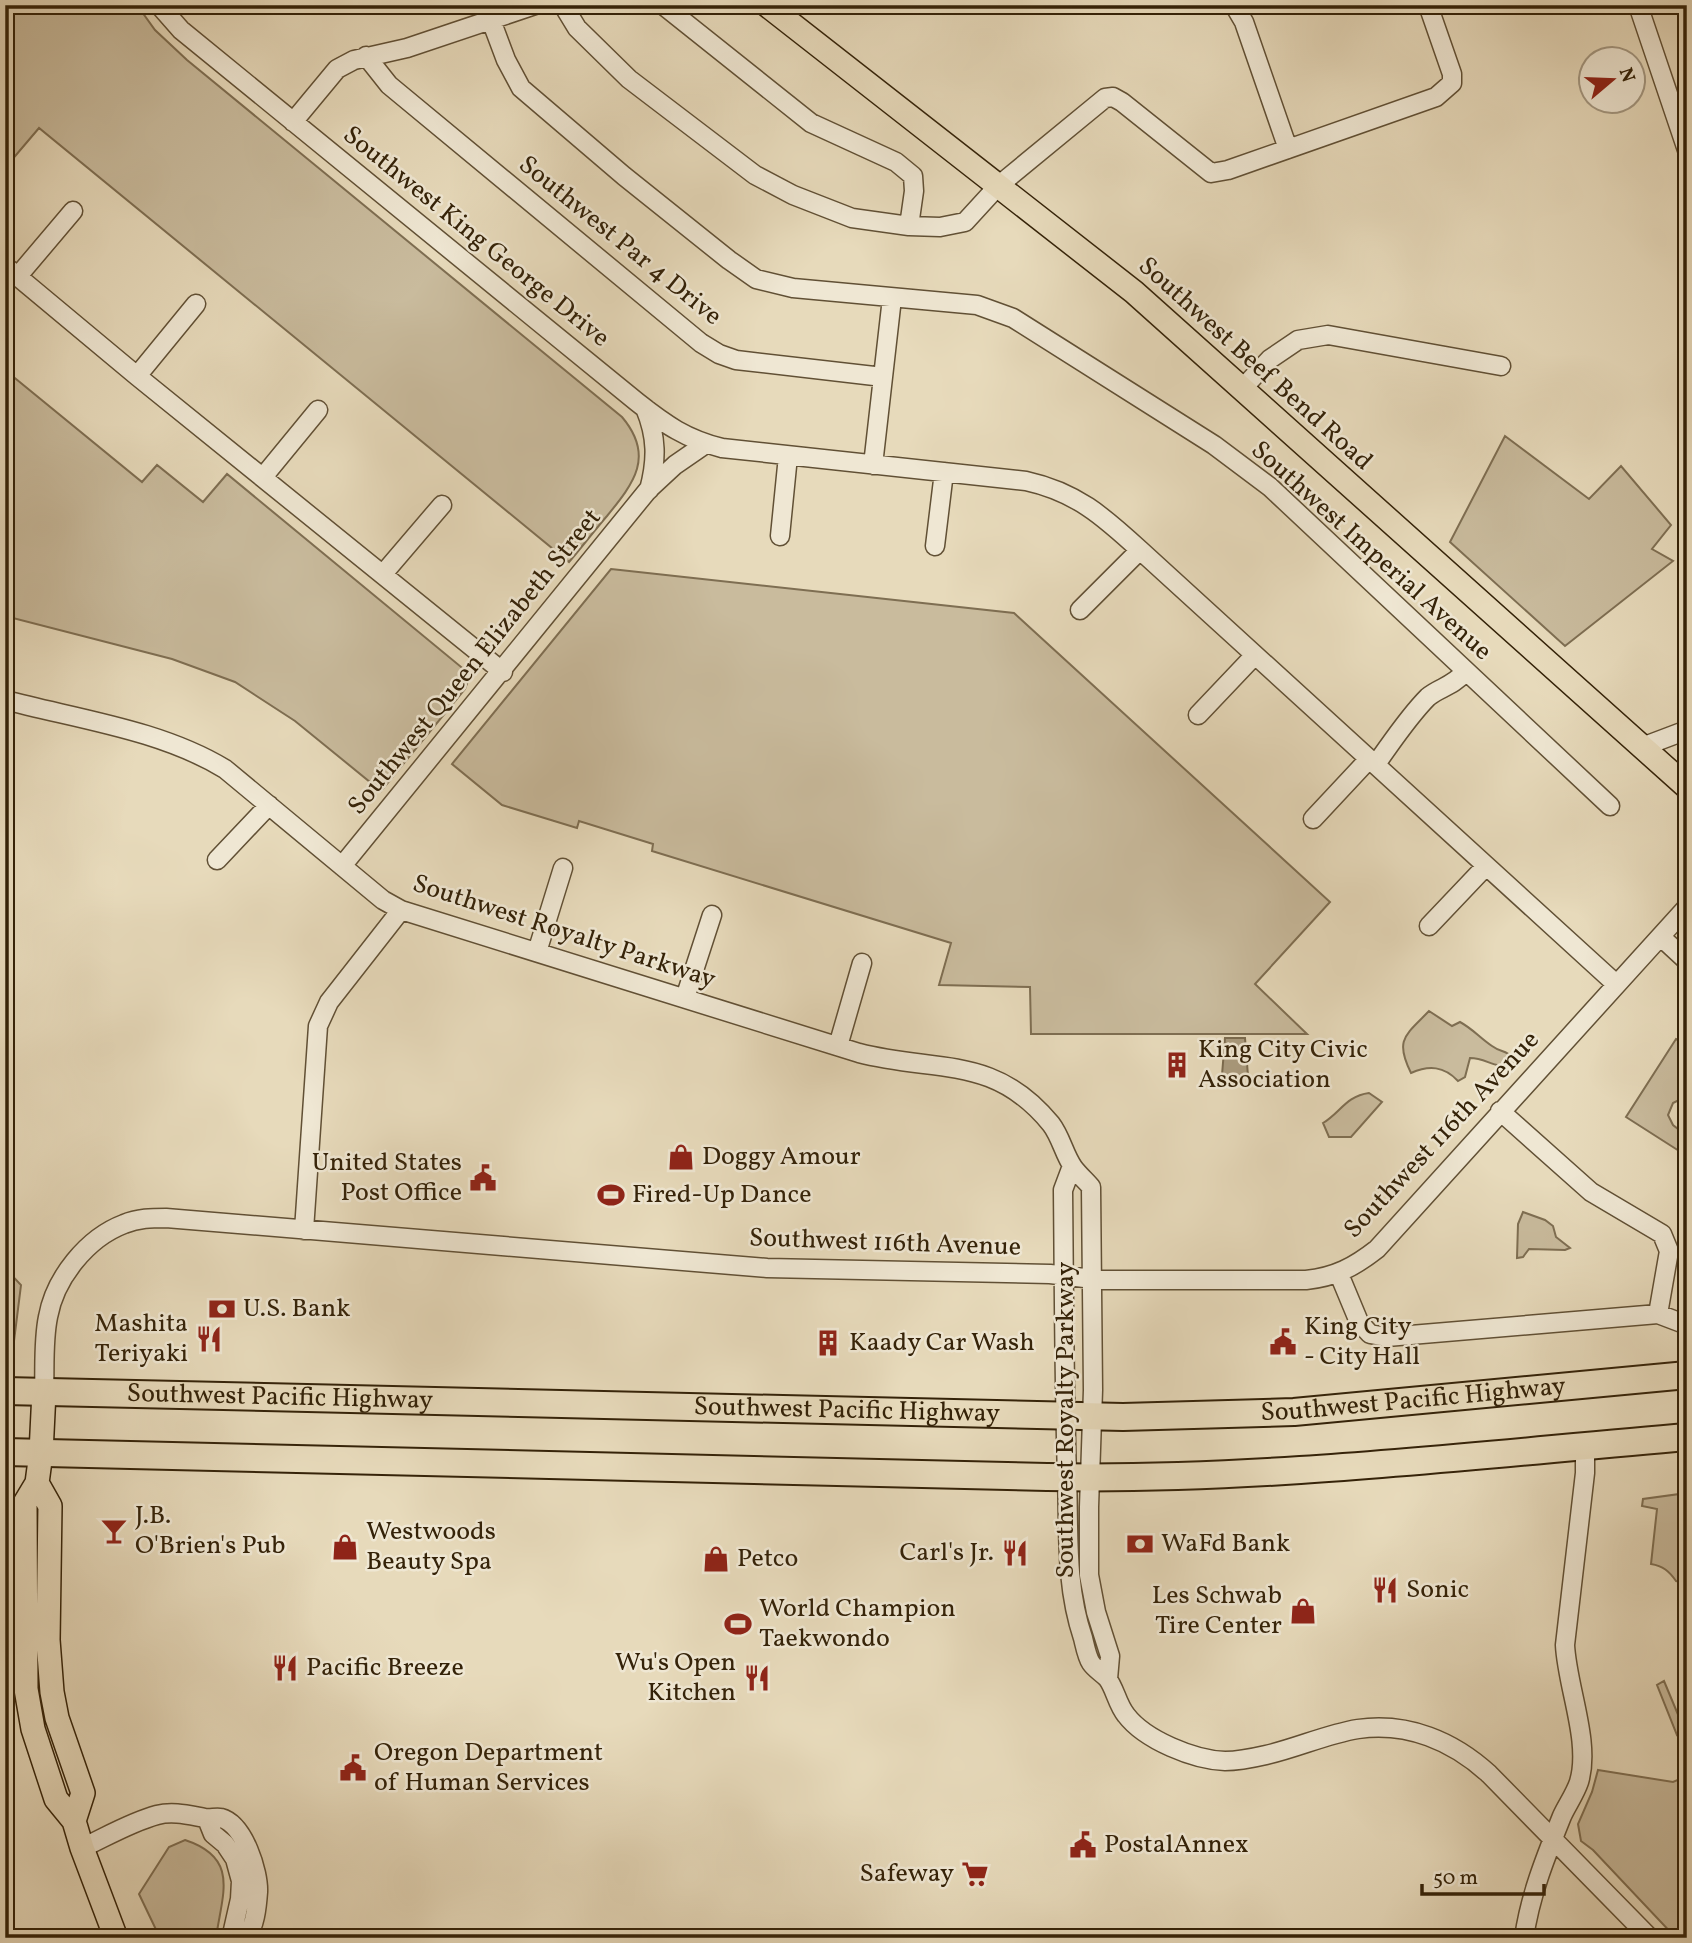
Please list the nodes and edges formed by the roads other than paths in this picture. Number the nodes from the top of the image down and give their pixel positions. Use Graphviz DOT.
graph roads {
  1 [pos="159,5"];
  2 [pos="535,5"];
  3 [pos="564,5"];
  4 [pos="663,5"];
  5 [pos="768,5"];
  6 [pos="1234,5"];
  7 [pos="1428,5"];
  8 [pos="1638,5"];
  9 [pos="491,20"];
  10 [pos="366,56"];
  11 [pos="293,122"];
  12 [pos="1288,149"];
  13 [pos="1687,150"];
  14 [pos="998,186"];
  15 [pos="73,211"];
  16 [pos="909,226"];
  17 [pos="12,271"];
  18 [pos="892,298"];
  19 [pos="196,304"];
  20 [pos="1501,366"];
  21 [pos="137,376"];
  22 [pos="883,377"];
  23 [pos="1242,389"];
  24 [pos="645,408"];
  25 [pos="318,410"];
  26 [pos="704,445"];
  27 [pos="788,456"];
  28 [pos="873,465"];
  29 [pos="944,472"];
  30 [pos="264,477"];
  31 [pos="648,491"];
  32 [pos="442,505"];
  33 [pos="780,537"];
  34 [pos="935,546"];
  35 [pos="1140,550"];
  36 [pos="383,574"];
  37 [pos="1080,610"];
  38 [pos="1254,656"];
  39 [pos="503,671"];
  40 [pos="1465,672"];
  41 [pos="5,700"];
  42 [pos="1198,715"];
  43 [pos="1687,730"];
  44 [pos="1642,747"];
  45 [pos="1373,762"];
  46 [pos="1687,787"];
  47 [pos="269,804"];
  48 [pos="1611,806"];
  49 [pos="1313,819"];
  50 [pos="217,860"];
  51 [pos="342,866"];
  52 [pos="1486,866"];
  53 [pos="564,868"];
  54 [pos="1687,907"];
  55 [pos="401,910"];
  56 [pos="712,915"];
  57 [pos="1429,926"];
  58 [pos="1661,937"];
  59 [pos="537,952"];
  60 [pos="1687,961"];
  61 [pos="862,963"];
  62 [pos="1616,984"];
  63 [pos="685,998"];
  64 [pos="838,1046"];
  65 [pos="1500,1111"];
  66 [pos="1072,1166"];
  67 [pos="304,1230"];
  68 [pos="1339,1275"];
  69 [pos="1063,1276"];
  70 [pos="1092,1279"];
  71 [pos="1658,1314"];
  72 [pos="1687,1325"];
  73 [pos="1687,1375"];
  74 [pos="5,1391"];
  75 [pos="44,1392"];
  76 [pos="1065,1417"];
  77 [pos="1092,1417"];
  78 [pos="1687,1437"];
  79 [pos="1585,1446"];
  80 [pos="5,1452"];
  81 [pos="41,1453"];
  82 [pos="1079,1477"];
  83 [pos="207,1819"];
  84 [pos="1553,1839"];
  85 [pos="82,1848"];
  86 [pos="116,1938"];
  87 [pos="236,1938"];
  88 [pos="245,1938"];
  89 [pos="1524,1938"];
  90 [pos="1650,1938"];
  1 -- 11 [label="street, Southwest King George Drive"];
  2 -- 9 [label="street"];
  3 -- 16 [label="street"];
  4 -- 16 [label="street"];
  5 -- 14 [label="main road, Southwest Beef Bend Road"];
  6 -- 12 [label="street"];
  7 -- 12 [label="street"];
  8 -- 13 [label="street"];
  9 -- 10 [label="street"];
  9 -- 18 [label="street, Southwest Imperial Avenue"];
  10 -- 11 [label="street"];
  10 -- 22 [label="street, Southwest Par 4 Drive"];
  11 -- 24 [label="street, Southwest King George Drive"];
  12 -- 14 [label="street"];
  14 -- 16 [label="street"];
  14 -- 23 [label="main road, Southwest Beef Bend Road"];
  15 -- 17 [label="street"];
  17 -- 21 [label="street"];
  18 -- 22 [label="street"];
  18 -- 40 [label="street, Southwest Imperial Avenue"];
  19 -- 21 [label="street"];
  20 -- 23 [label="street"];
  21 -- 30 [label="street"];
  22 -- 28 [label="street"];
  23 -- 44 [label="main road, Southwest Beef Bend Road"];
  24 -- 26 [label="street, Southwest King George Drive"];
  24 -- 31 [label="street, Southwest Queen Elizabeth Street"];
  25 -- 30 [label="street"];
  26 -- 27 [label="street, Southwest King George Drive"];
  26 -- 31 [label="street, Southwest Queen Elizabeth Street"];
  27 -- 28 [label="street, Southwest King George Drive"];
  27 -- 33 [label="street"];
  28 -- 29 [label="street, Southwest King George Drive"];
  29 -- 34 [label="street"];
  29 -- 35 [label="street, Southwest King George Drive"];
  30 -- 36 [label="street"];
  31 -- 39 [label="street, Southwest Queen Elizabeth Street"];
  32 -- 36 [label="street"];
  35 -- 37 [label="street"];
  35 -- 38 [label="street, Southwest King George Drive"];
  36 -- 39 [label="street"];
  38 -- 42 [label="street"];
  38 -- 45 [label="street, Southwest King George Drive"];
  39 -- 51 [label="street, Southwest Queen Elizabeth Street"];
  40 -- 45 [label="street"];
  40 -- 48 [label="street, Southwest Imperial Avenue"];
  41 -- 47 [label="street, Southwest Royalty Parkway"];
  43 -- 44 [label="street"];
  44 -- 46 [label="main road, Southwest Beef Bend Road"];
  45 -- 49 [label="street"];
  45 -- 52 [label="street, Southwest King George Drive"];
  47 -- 50 [label="street"];
  47 -- 51 [label="street, Southwest Royalty Parkway"];
  51 -- 55 [label="street, Southwest Royalty Parkway"];
  52 -- 57 [label="street"];
  52 -- 62 [label="street, Southwest King George Drive"];
  53 -- 59 [label="street"];
  54 -- 58 [label="street, Southwest 116th Avenue"];
  55 -- 59 [label="street, Southwest Royalty Parkway"];
  55 -- 67 [label="street"];
  56 -- 63 [label="street"];
  58 -- 60 [label="street"];
  58 -- 62 [label="street, Southwest 116th Avenue"];
  59 -- 63 [label="street, Southwest Royalty Parkway"];
  61 -- 64 [label="street"];
  62 -- 65 [label="street, Southwest 116th Avenue"];
  63 -- 64 [label="street, Southwest Royalty Parkway"];
  64 -- 66 [label="street, Southwest Royalty Parkway"];
  65 -- 68 [label="street, Southwest 116th Avenue"];
  65 -- 71 [label="street"];
  66 -- 69 [label="street, Southwest Royalty Parkway"];
  66 -- 70 [label="street, Southwest Royalty Parkway"];
  67 -- 69 [label="street, Southwest 116th Avenue"];
  67 -- 75 [label="street, Southwest 116th Avenue"];
  68 -- 70 [label="street, Southwest 116th Avenue"];
  68 -- 71 [label="street"];
  69 -- 70 [label="street, Southwest 116th Avenue"];
  69 -- 76 [label="street, Southwest Royalty Parkway"];
  70 -- 77 [label="street, Southwest Royalty Parkway"];
  71 -- 72 [label="street"];
  73 -- 77 [label="highway, Southwest Pacific Highway"];
  74 -- 75 [label="highway, Southwest Pacific Highway"];
  75 -- 76 [label="highway, Southwest Pacific Highway"];
  75 -- 81 [label="main road"];
  76 -- 77 [label="highway, Southwest Pacific Highway"];
  76 -- 82 [label="street, Southwest Royalty Parkway"];
  77 -- 82 [label="street, Southwest Royalty Parkway"];
  78 -- 79 [label="highway"];
  79 -- 82 [label="highway"];
  79 -- 84 [label="street"];
  80 -- 81 [label="highway"];
  81 -- 82 [label="highway"];
  81 -- 85 [label="main road"];
  82 -- 84 [label="street, Southwest Royalty Parkway"];
  83 -- 85 [label="street"];
  83 -- 87 [label="street"];
  83 -- 88 [label="street"];
  84 -- 89 [label="street"];
  84 -- 90 [label="street, Southwest Royalty Parkway"];
  85 -- 86 [label="main road"];
}
